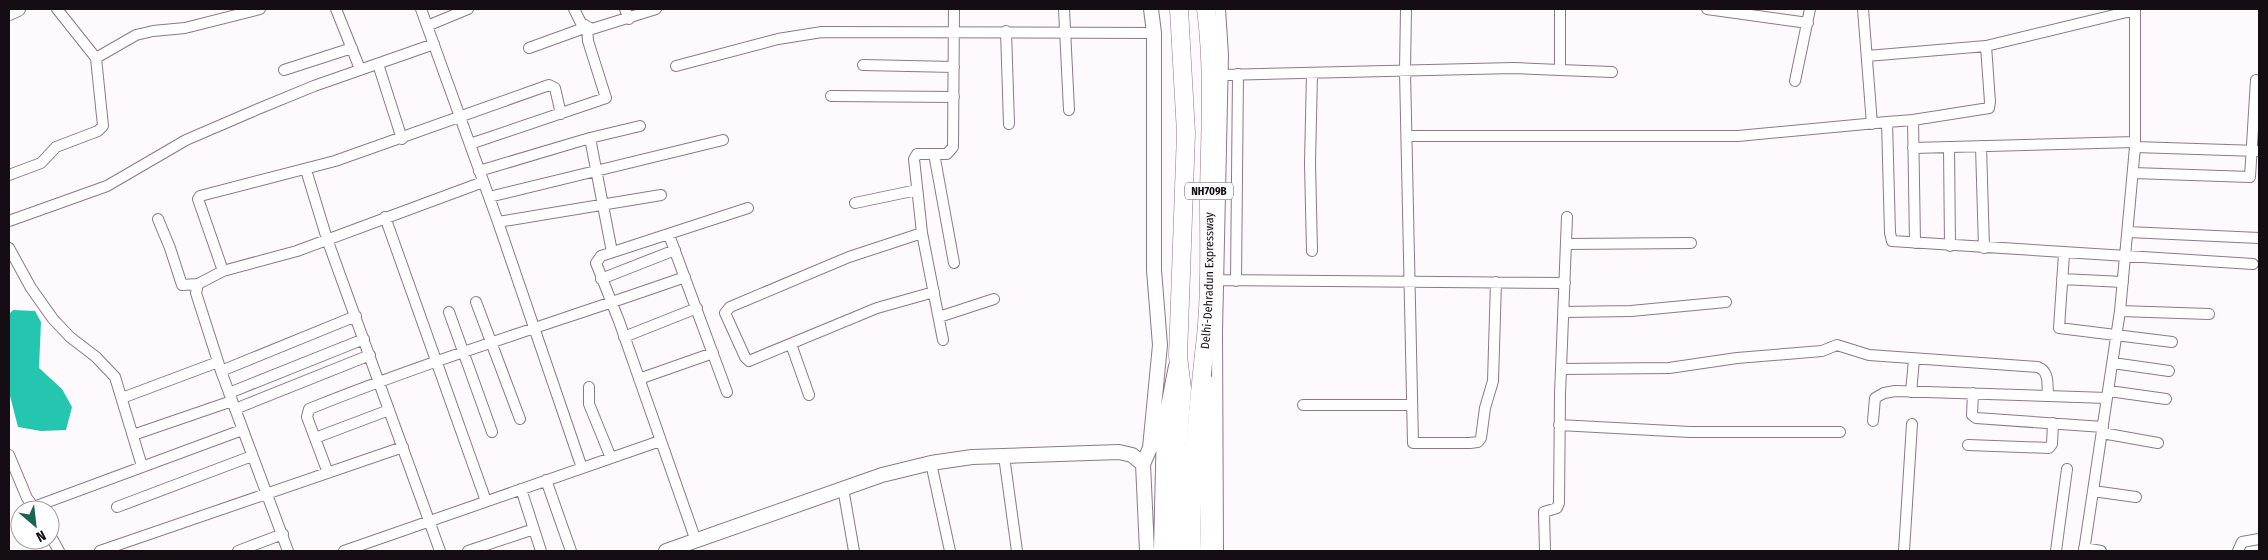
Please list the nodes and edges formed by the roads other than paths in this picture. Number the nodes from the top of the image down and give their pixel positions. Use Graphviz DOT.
graph roads {
  1 [pos="18,9"];
  2 [pos="56,9"];
  3 [pos="260,9"];
  4 [pos="336,9"];
  5 [pos="421,9"];
  6 [pos="468,9"];
  7 [pos="574,9"];
  8 [pos="654,9"];
  9 [pos="954,9"];
  10 [pos="1064,9"];
  11 [pos="1151,9"];
  12 [pos="1179,9"];
  13 [pos="1206,9"];
  14 [pos="1220,9"];
  15 [pos="1406,9"];
  16 [pos="1560,9"];
  17 [pos="1707,9"];
  18 [pos="1810,9"];
  19 [pos="1863,9"];
  20 [pos="2135,10"];
  21 [pos="9,13"];
  22 [pos="627,14"];
  23 [pos="1808,23"];
  24 [pos="427,26"];
  25 [pos="587,28"];
  26 [pos="954,31"];
  27 [pos="1006,31"];
  28 [pos="1064,32"];
  29 [pos="1154,33"];
  30 [pos="434,44"];
  31 [pos="1986,46"];
  32 [pos="352,48"];
  33 [pos="529,48"];
  34 [pos="1867,56"];
  35 [pos="96,58"];
  36 [pos="378,64"];
  37 [pos="863,65"];
  38 [pos="676,66"];
  39 [pos="954,67"];
  40 [pos="284,70"];
  41 [pos="360,70"];
  42 [pos="1560,70"];
  43 [pos="1405,71"];
  44 [pos="1612,72"];
  45 [pos="1312,73"];
  46 [pos="1238,74"];
  47 [pos="1223,75"];
  48 [pos="2256,80"];
  49 [pos="1795,81"];
  50 [pos="831,96"];
  51 [pos="954,97"];
  52 [pos="2257,102"];
  53 [pos="1069,110"];
  54 [pos="561,114"];
  55 [pos="460,116"];
  56 [pos="1913,120"];
  57 [pos="1887,122"];
  58 [pos="1009,124"];
  59 [pos="1872,124"];
  60 [pos="640,126"];
  61 [pos="1408,136"];
  62 [pos="590,138"];
  63 [pos="402,139"];
  64 [pos="722,140"];
  65 [pos="470,144"];
  66 [pos="2136,144"];
  67 [pos="1981,146"];
  68 [pos="1949,147"];
  69 [pos="1913,148"];
  70 [pos="2256,151"];
  71 [pos="936,154"];
  72 [pos="306,170"];
  73 [pos="479,171"];
  74 [pos="598,172"];
  75 [pos="2133,173"];
  76 [pos="9,175"];
  77 [pos="483,182"];
  78 [pos="917,190"];
  79 [pos="661,195"];
  80 [pos="489,198"];
  81 [pos="855,203"];
  82 [pos="604,206"];
  83 [pos="748,208"];
  84 [pos="385,217"];
  85 [pos="1567,217"];
  86 [pos="158,219"];
  87 [pos="9,221"];
  88 [pos="498,222"];
  89 [pos="2128,232"];
  90 [pos="922,233"];
  91 [pos="668,235"];
  92 [pos="327,238"];
  93 [pos="2259,238"];
  94 [pos="1691,243"];
  95 [pos="1916,243"];
  96 [pos="1566,244"];
  97 [pos="1950,246"];
  98 [pos="9,248"];
  99 [pos="1984,248"];
  100 [pos="675,250"];
  101 [pos="1312,251"];
  102 [pos="612,252"];
  103 [pos="2064,254"];
  104 [pos="2125,258"];
  105 [pos="954,263"];
  106 [pos="2253,264"];
  107 [pos="223,271"];
  108 [pos="685,277"];
  109 [pos="601,279"];
  110 [pos="2062,279"];
  111 [pos="1218,280"];
  112 [pos="1236,281"];
  113 [pos="1410,282"];
  114 [pos="1496,282"];
  115 [pos="2123,282"];
  116 [pos="1565,283"];
  117 [pos="198,284"];
  118 [pos="934,292"];
  119 [pos="994,299"];
  120 [pos="476,302"];
  121 [pos="1726,302"];
  122 [pos="612,303"];
  123 [pos="697,308"];
  124 [pos="2120,311"];
  125 [pos="449,312"];
  126 [pos="1563,312"];
  127 [pos="2209,314"];
  128 [pos="356,316"];
  129 [pos="939,317"];
  130 [pos="535,329"];
  131 [pos="2117,336"];
  132 [pos="624,337"];
  133 [pos="364,339"];
  134 [pos="943,340"];
  135 [pos="2172,342"];
  136 [pos="490,343"];
  137 [pos="791,344"];
  138 [pos="463,351"];
  139 [pos="713,353"];
  140 [pos="1205,354"];
  141 [pos="370,356"];
  142 [pos="1178,356"];
  143 [pos="435,360"];
  144 [pos="1914,360"];
  145 [pos="2113,363"];
  146 [pos="220,367"];
  147 [pos="1561,369"];
  148 [pos="2169,371"];
  149 [pos="639,379"];
  150 [pos="378,381"];
  151 [pos="589,387"];
  152 [pos="727,392"];
  153 [pos="1912,392"];
  154 [pos="1973,393"];
  155 [pos="2108,394"];
  156 [pos="809,395"];
  157 [pos="2048,396"];
  158 [pos="122,398"];
  159 [pos="2166,399"];
  160 [pos="232,401"];
  161 [pos="1303,405"];
  162 [pos="1411,405"];
  163 [pos="389,410"];
  164 [pos="520,419"];
  165 [pos="1873,421"];
  166 [pos="2053,423"];
  167 [pos="1912,424"];
  168 [pos="1559,425"];
  169 [pos="242,430"];
  170 [pos="2102,430"];
  171 [pos="492,432"];
  172 [pos="1840,432"];
  173 [pos="133,434"];
  174 [pos="315,438"];
  175 [pos="660,441"];
  176 [pos="2158,443"];
  177 [pos="1968,445"];
  178 [pos="403,447"];
  179 [pos="9,455"];
  180 [pos="252,456"];
  181 [pos="1004,456"];
  182 [pos="611,458"];
  183 [pos="931,463"];
  184 [pos="1143,464"];
  185 [pos="142,466"];
  186 [pos="582,468"];
  187 [pos="2067,469"];
  188 [pos="328,473"];
  189 [pos="546,480"];
  190 [pos="843,488"];
  191 [pos="521,489"];
  192 [pos="2093,491"];
  193 [pos="267,494"];
  194 [pos="2136,498"];
  195 [pos="29,500"];
  196 [pos="55,500"];
  197 [pos="486,502"];
  198 [pos="117,507"];
  199 [pos="1183,515"];
  200 [pos="430,521"];
  201 [pos="534,529"];
  202 [pos="283,534"];
  203 [pos="2259,539"];
  204 [pos="696,541"];
  205 [pos="121,548"];
  206 [pos="256,548"];
  207 [pos="2084,550"];
  208 [pos="100,551"];
  209 [pos="238,551"];
  210 [pos="288,551"];
  211 [pos="344,551"];
  212 [pos="440,551"];
  213 [pos="468,551"];
  214 [pos="541,551"];
  215 [pos="571,551"];
  216 [pos="666,551"];
  217 [pos="854,551"];
  218 [pos="950,551"];
  219 [pos="1016,551"];
  220 [pos="1147,551"];
  221 [pos="1161,551"];
  222 [pos="1177,551"];
  223 [pos="1192,551"];
  224 [pos="1208,551"];
  225 [pos="1218,551"];
  226 [pos="1544,551"];
  227 [pos="1904,551"];
  228 [pos="2056,551"];
  229 [pos="2101,551"];
  230 [pos="2238,551"];
  1 -- 21 [label="street"];
  2 -- 35 [label="street"];
  3 -- 35 [label="street"];
  4 -- 32 [label="street"];
  5 -- 24 [label="street"];
  6 -- 24 [label="street"];
  7 -- 25 [label="street"];
  8 -- 22 [label="street"];
  9 -- 26 [label="street"];
  10 -- 28 [label="street"];
  11 -- 29 [label="street"];
  12 -- 142 [label="highway, Delhi-Dehradun Expressway / NH709B"];
  13 -- 140 [label="highway, Delhi-Dehradun Expressway / NH709B"];
  14 -- 47 [label="street"];
  15 -- 43 [label="street"];
  16 -- 42 [label="street"];
  17 -- 23 [label="street"];
  18 -- 23 [label="street"];
  19 -- 34 [label="street"];
  20 -- 31 [label="street"];
  20 -- 66 [label="street"];
  22 -- 25 [label="street"];
  23 -- 49 [label="street"];
  24 -- 30 [label="street"];
  25 -- 33 [label="street"];
  25 -- 54 [label="street"];
  26 -- 27 [label="street"];
  26 -- 38 [label="street"];
  26 -- 39 [label="street"];
  27 -- 28 [label="street"];
  27 -- 58 [label="street"];
  28 -- 29 [label="street"];
  28 -- 53 [label="street"];
  29 -- 184 [label="street"];
  30 -- 36 [label="street"];
  30 -- 55 [label="street"];
  31 -- 34 [label="street"];
  31 -- 56 [label="street"];
  32 -- 40 [label="street"];
  32 -- 41 [label="street"];
  34 -- 59 [label="street"];
  35 -- 76 [label="street"];
  36 -- 41 [label="street"];
  36 -- 63 [label="street"];
  37 -- 39 [label="street"];
  39 -- 51 [label="street"];
  41 -- 87 [label="street"];
  42 -- 43 [label="street"];
  42 -- 44 [label="street"];
  43 -- 45 [label="street"];
  43 -- 61 [label="street"];
  45 -- 46 [label="street"];
  45 -- 101 [label="street"];
  46 -- 47 [label="street"];
  46 -- 112 [label="street"];
  47 -- 111 [label="street"];
  48 -- 52 [label="street"];
  50 -- 51 [label="street"];
  51 -- 71 [label="street"];
  52 -- 70 [label="street"];
  54 -- 55 [label="street"];
  54 -- 65 [label="street"];
  55 -- 63 [label="street"];
  55 -- 65 [label="street"];
  56 -- 57 [label="street"];
  56 -- 69 [label="street"];
  57 -- 59 [label="street"];
  57 -- 95 [label="street"];
  59 -- 61 [label="street"];
  60 -- 62 [label="street"];
  61 -- 113 [label="street"];
  62 -- 73 [label="street"];
  62 -- 74 [label="street"];
  63 -- 72 [label="street"];
  64 -- 74 [label="street"];
  65 -- 73 [label="street"];
  66 -- 67 [label="street"];
  66 -- 70 [label="street"];
  66 -- 75 [label="street"];
  67 -- 68 [label="street"];
  67 -- 99 [label="street"];
  68 -- 69 [label="street"];
  68 -- 97 [label="street"];
  69 -- 95 [label="street"];
  70 -- 75 [label="street"];
  71 -- 78 [label="street"];
  71 -- 105 [label="street"];
  72 -- 92 [label="street"];
  72 -- 107 [label="street"];
  73 -- 77 [label="street"];
  74 -- 80 [label="street"];
  74 -- 82 [label="street"];
  75 -- 89 [label="street"];
  77 -- 80 [label="street"];
  77 -- 84 [label="street"];
  78 -- 81 [label="street"];
  78 -- 90 [label="street"];
  79 -- 82 [label="street"];
  80 -- 88 [label="street"];
  82 -- 88 [label="street"];
  82 -- 102 [label="street"];
  83 -- 91 [label="street"];
  84 -- 92 [label="street"];
  84 -- 143 [label="street"];
  85 -- 96 [label="street"];
  86 -- 117 [label="street"];
  88 -- 130 [label="street"];
  89 -- 93 [label="street"];
  89 -- 104 [label="street"];
  90 -- 118 [label="street"];
  90 -- 137 [label="street"];
  91 -- 100 [label="street"];
  91 -- 102 [label="street"];
  92 -- 107 [label="street"];
  92 -- 128 [label="street"];
  94 -- 96 [label="street"];
  95 -- 97 [label="street"];
  96 -- 116 [label="street"];
  97 -- 99 [label="street"];
  98 -- 158 [label="street"];
  99 -- 103 [label="street"];
  100 -- 108 [label="street"];
  100 -- 109 [label="street"];
  102 -- 109 [label="street"];
  103 -- 104 [label="street"];
  103 -- 110 [label="street"];
  104 -- 106 [label="street"];
  104 -- 115 [label="street"];
  107 -- 117 [label="street"];
  108 -- 122 [label="street"];
  108 -- 123 [label="street"];
  109 -- 122 [label="street"];
  110 -- 115 [label="street"];
  110 -- 131 [label="street"];
  111 -- 112 [label="street"];
  111 -- 225 [label="street"];
  112 -- 113 [label="street"];
  113 -- 114 [label="street"];
  113 -- 162 [label="street"];
  114 -- 116 [label="street"];
  114 -- 162 [label="street"];
  115 -- 124 [label="street"];
  116 -- 126 [label="street"];
  117 -- 146 [label="street"];
  118 -- 129 [label="street"];
  118 -- 137 [label="street"];
  119 -- 129 [label="street"];
  120 -- 136 [label="street"];
  121 -- 126 [label="street"];
  122 -- 130 [label="street"];
  122 -- 132 [label="street"];
  123 -- 132 [label="street"];
  123 -- 139 [label="street"];
  124 -- 127 [label="street"];
  124 -- 131 [label="street"];
  125 -- 138 [label="street"];
  126 -- 147 [label="street"];
  128 -- 133 [label="street"];
  128 -- 146 [label="street"];
  129 -- 134 [label="street"];
  130 -- 136 [label="street"];
  130 -- 186 [label="street"];
  131 -- 135 [label="street"];
  131 -- 145 [label="street"];
  132 -- 149 [label="street"];
  133 -- 141 [label="street"];
  133 -- 160 [label="street"];
  136 -- 138 [label="street"];
  136 -- 164 [label="street"];
  137 -- 156 [label="street"];
  138 -- 143 [label="street"];
  138 -- 171 [label="street"];
  139 -- 149 [label="street"];
  139 -- 152 [label="street"];
  140 -- 199 [label="highway, Delhi-Dehradun Expressway / NH709B"];
  140 -- 224 [label="street"];
  141 -- 150 [label="street"];
  141 -- 160 [label="street"];
  142 -- 199 [label="highway, Delhi-Dehradun Expressway / NH709B"];
  142 -- 221 [label="street"];
  143 -- 150 [label="street"];
  143 -- 197 [label="street"];
  144 -- 147 [label="street"];
  144 -- 153 [label="street"];
  144 -- 157 [label="street"];
  145 -- 148 [label="street"];
  145 -- 155 [label="street"];
  146 -- 158 [label="street"];
  146 -- 160 [label="street"];
  147 -- 168 [label="street"];
  149 -- 175 [label="street"];
  150 -- 163 [label="street"];
  150 -- 174 [label="street"];
  151 -- 182 [label="street"];
  153 -- 154 [label="street"];
  153 -- 165 [label="street"];
  154 -- 157 [label="street"];
  154 -- 166 [label="street"];
  155 -- 157 [label="street"];
  155 -- 159 [label="street"];
  155 -- 170 [label="street"];
  158 -- 173 [label="street"];
  160 -- 169 [label="street"];
  160 -- 173 [label="street"];
  161 -- 162 [label="street"];
  163 -- 174 [label="street"];
  163 -- 178 [label="street"];
  166 -- 170 [label="street"];
  166 -- 177 [label="street"];
  167 -- 227 [label="street"];
  168 -- 172 [label="street"];
  168 -- 226 [label="street"];
  169 -- 180 [label="street"];
  169 -- 185 [label="street"];
  170 -- 176 [label="street"];
  170 -- 192 [label="street"];
  173 -- 185 [label="street"];
  174 -- 188 [label="street"];
  175 -- 182 [label="street"];
  175 -- 204 [label="street"];
  178 -- 188 [label="street"];
  178 -- 200 [label="street"];
  179 -- 195 [label="street"];
  180 -- 193 [label="street"];
  180 -- 198 [label="street"];
  181 -- 183 [label="street"];
  181 -- 184 [label="street"];
  181 -- 219 [label="street"];
  182 -- 186 [label="street"];
  183 -- 190 [label="street"];
  183 -- 218 [label="street"];
  184 -- 220 [label="street"];
  185 -- 196 [label="street"];
  186 -- 189 [label="street"];
  187 -- 228 [label="street"];
  188 -- 193 [label="street"];
  189 -- 191 [label="street"];
  189 -- 215 [label="street"];
  190 -- 204 [label="street"];
  190 -- 217 [label="street"];
  191 -- 197 [label="street"];
  191 -- 201 [label="street"];
  192 -- 194 [label="street"];
  192 -- 207 [label="street"];
  193 -- 202 [label="street"];
  193 -- 205 [label="street"];
  197 -- 200 [label="street"];
  199 -- 222 [label="highway, Delhi-Dehradun Expressway / NH709B"];
  199 -- 223 [label="highway, Delhi-Dehradun Expressway / NH709B"];
  200 -- 211 [label="street"];
  200 -- 212 [label="street"];
  201 -- 213 [label="street"];
  201 -- 214 [label="street"];
  202 -- 206 [label="street"];
  202 -- 210 [label="street"];
  203 -- 230 [label="street"];
  204 -- 216 [label="street"];
  205 -- 208 [label="street"];
  206 -- 209 [label="street"];
  207 -- 229 [label="street"];
}
